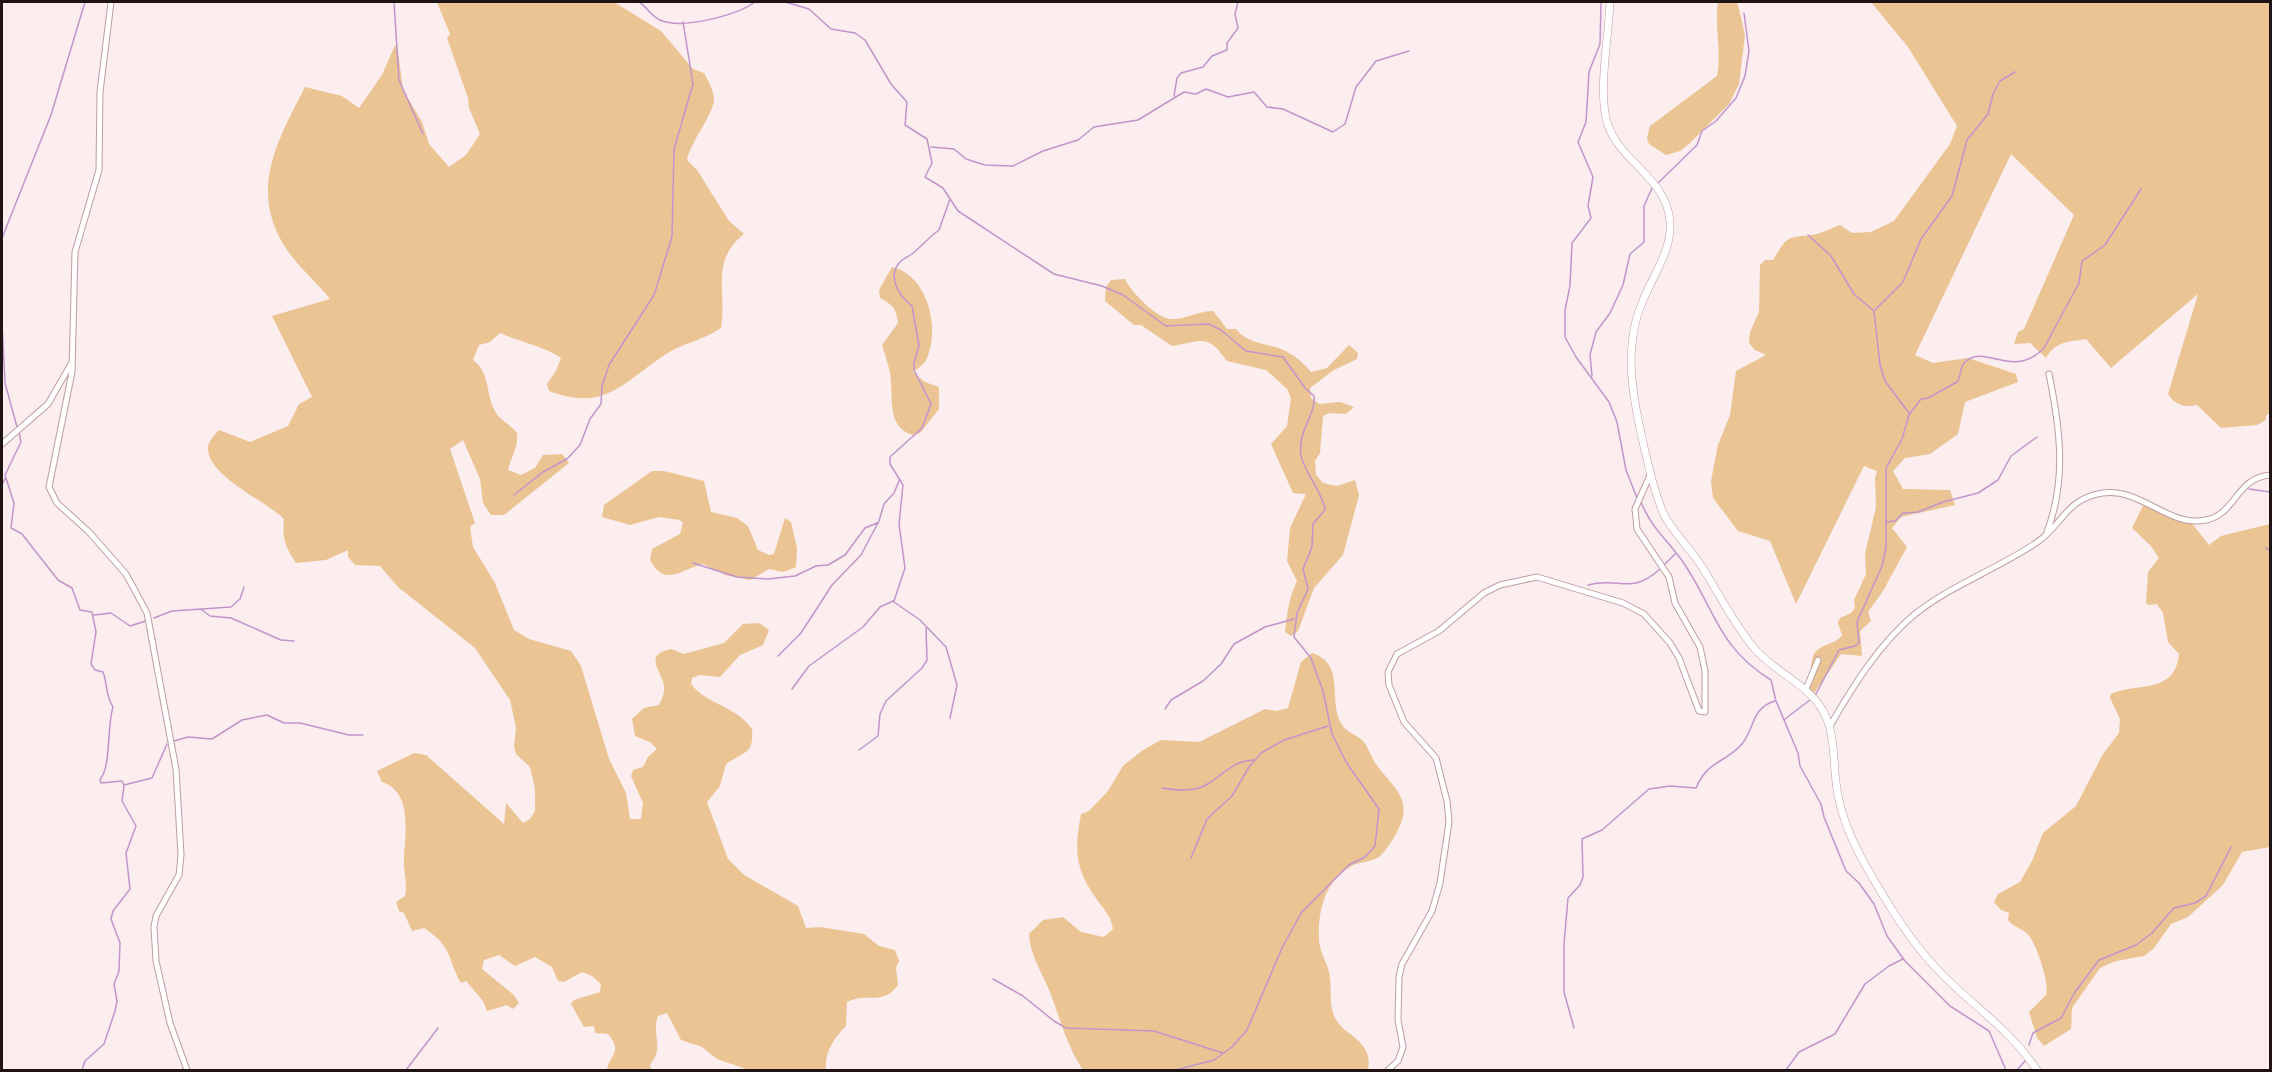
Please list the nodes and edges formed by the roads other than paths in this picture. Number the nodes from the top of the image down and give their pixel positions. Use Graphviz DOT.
graph roads {
  1 [pos="111,2"];
  2 [pos="1610,2"];
  3 [pos="72,363"];
  4 [pos="2049,374"];
  5 [pos="2,444"];
  6 [pos="1652,471"];
  7 [pos="2271,475"];
  8 [pos="2045,536"];
  9 [pos="1818,660"];
  10 [pos="1806,689"];
  11 [pos="1830,726"];
  12 [pos="187,1071"];
  13 [pos="1388,1071"];
  14 [pos="2037,1071"];
  1 -- 3 [label="street"];
  2 -- 6 [label="street"];
  3 -- 5 [label="street"];
  3 -- 12 [label="street"];
  4 -- 8 [label="street"];
  6 -- 10 [label="street"];
  6 -- 13 [label="street"];
  7 -- 8 [label="street"];
  8 -- 11 [label="street"];
  9 -- 10 [label="street"];
  10 -- 11 [label="street"];
  11 -- 14 [label="street"];
}
